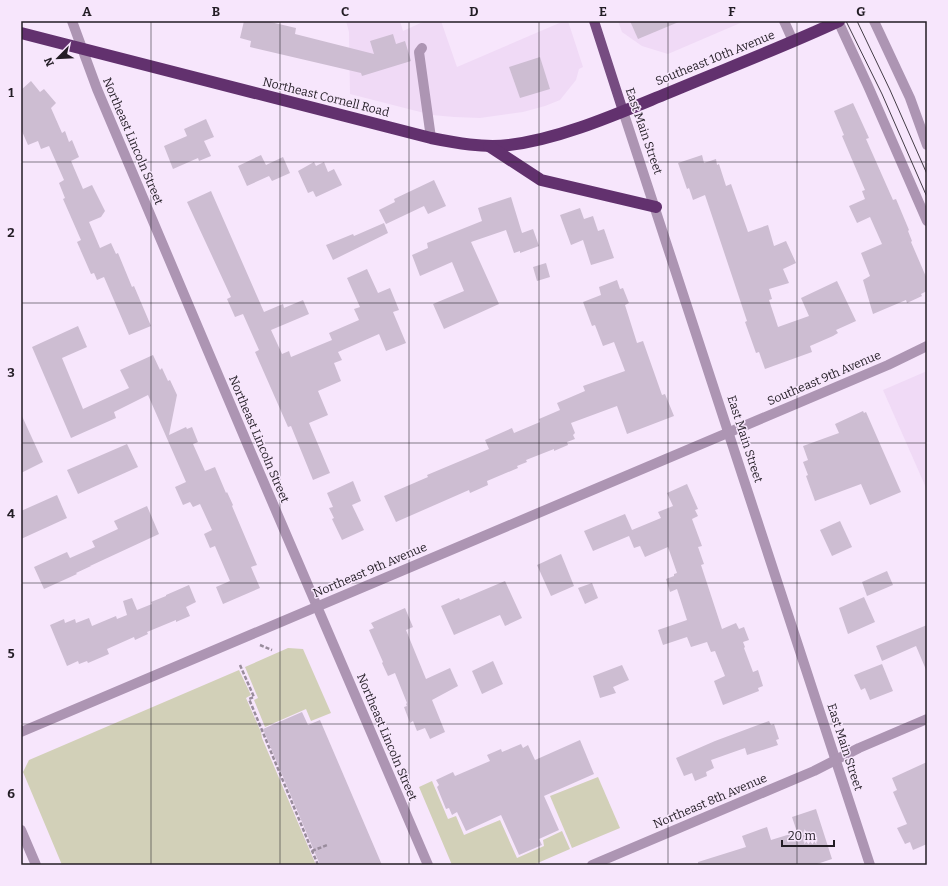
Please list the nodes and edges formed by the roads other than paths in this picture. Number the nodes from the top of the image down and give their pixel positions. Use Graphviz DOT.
graph roads {
  1 [pos="72,21"];
  2 [pos="594,21"];
  3 [pos="784,21"];
  4 [pos="838,21"];
  5 [pos="874,21"];
  6 [pos="21,33"];
  7 [pos="793,41"];
  8 [pos="422,48"];
  9 [pos="82,49"];
  10 [pos="623,111"];
  11 [pos="431,138"];
  12 [pos="927,145"];
  13 [pos="489,146"];
  14 [pos="656,207"];
  15 [pos="927,221"];
  16 [pos="927,346"];
  17 [pos="729,432"];
  18 [pos="316,607"];
  19 [pos="927,719"];
  20 [pos="21,732"];
  21 [pos="836,760"];
  22 [pos="21,830"];
  23 [pos="36,865"];
  24 [pos="428,865"];
  25 [pos="592,865"];
  26 [pos="870,865"];
  1 -- 9 [label="street, Northeast Lincoln Street"];
  2 -- 10 [label="main road, East Main Street"];
  3 -- 7 [label="street"];
  4 -- 7 [label="highway, Southeast 10th Avenue"];
  4 -- 15 [label="street"];
  5 -- 12 [label="street"];
  6 -- 9 [label="highway, Northeast Cornell Road"];
  7 -- 10 [label="highway, Southeast 10th Avenue"];
  8 -- 11 [label="street"];
  9 -- 11 [label="highway, Northeast Cornell Road"];
  9 -- 18 [label="street, Northeast Lincoln Street"];
  10 -- 13 [label="highway, Northeast Cornell Road"];
  10 -- 14 [label="street, East Main Street"];
  11 -- 13 [label="highway, Northeast Cornell Road"];
  13 -- 14 [label="highway"];
  14 -- 17 [label="street, East Main Street"];
  16 -- 17 [label="street, Southeast 9th Avenue"];
  17 -- 18 [label="street, Northeast 9th Avenue"];
  17 -- 21 [label="street, East Main Street"];
  18 -- 20 [label="street, Northeast 9th Avenue"];
  18 -- 24 [label="street, Northeast Lincoln Street"];
  19 -- 21 [label="street, Northeast 8th Avenue"];
  21 -- 25 [label="street, Northeast 8th Avenue"];
  21 -- 26 [label="street, East Main Street"];
  22 -- 23 [label="street"];
}
